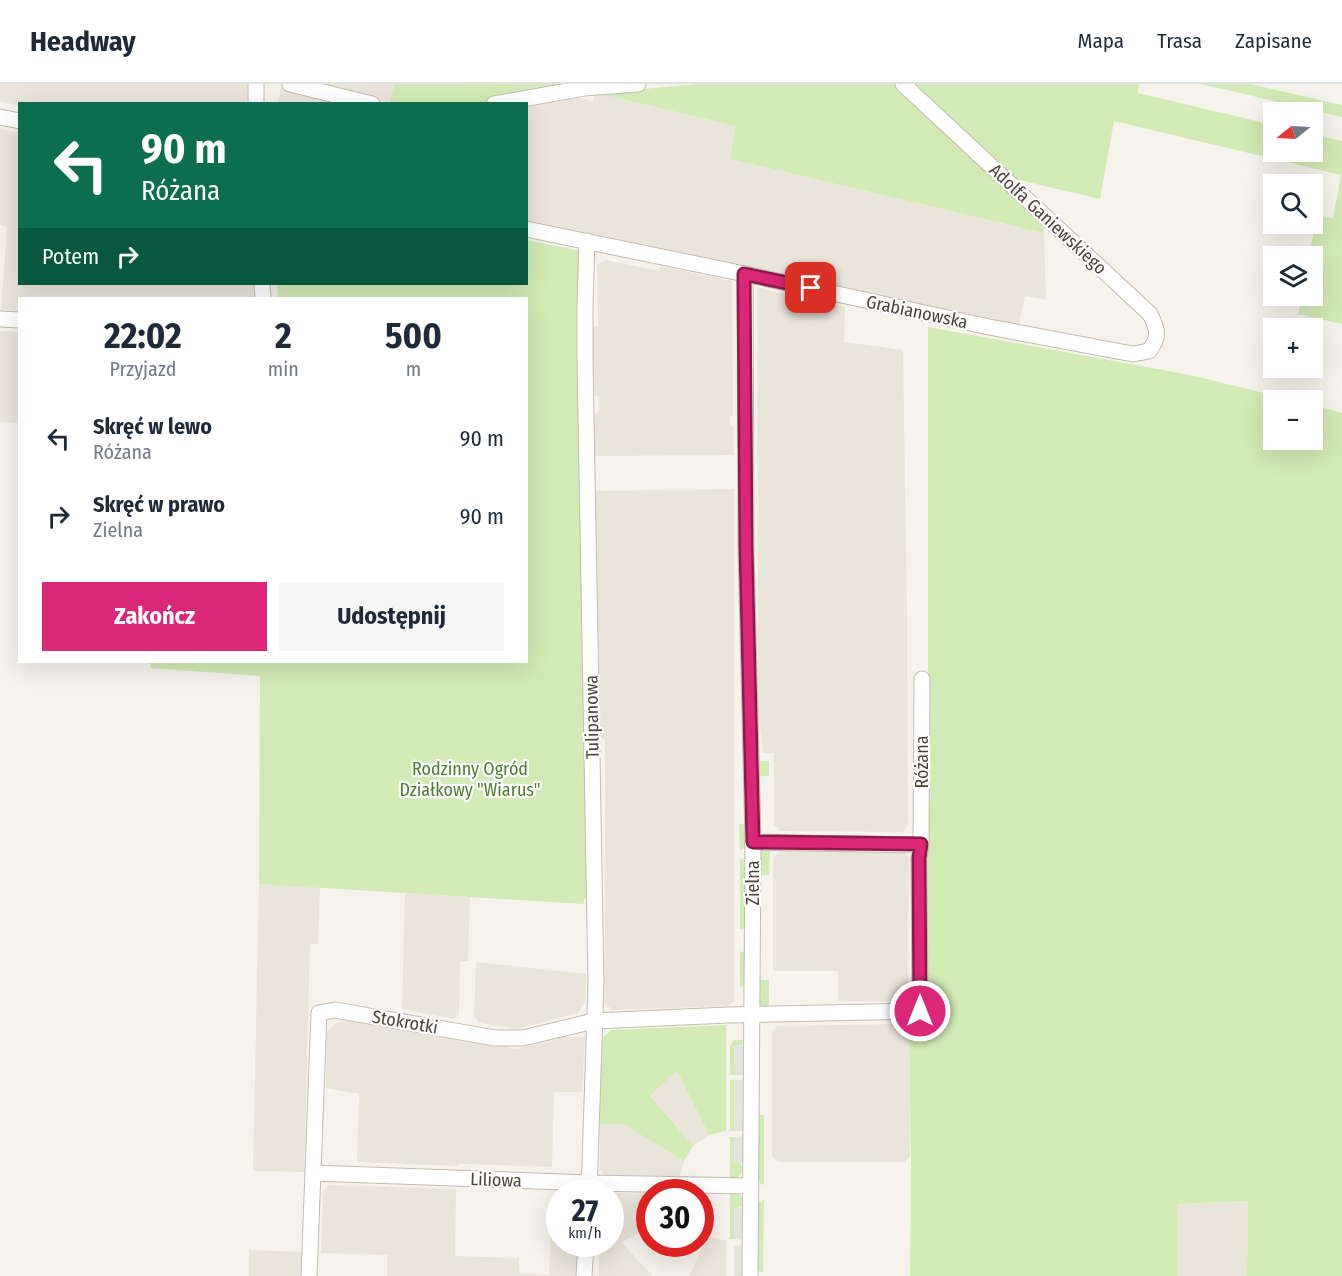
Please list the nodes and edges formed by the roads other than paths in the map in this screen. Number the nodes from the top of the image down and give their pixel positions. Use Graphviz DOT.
graph roads {
  1 [pos="256,84"];
  2 [pos="290,84"];
  3 [pos="638,84"];
  4 [pos="903,84"];
  5 [pos="256,102"];
  6 [pos="364,102"];
  7 [pos="505,102"];
  8 [pos="0,117"];
  9 [pos="18,121"];
  10 [pos="528,229"];
  11 [pos="587,241"];
  12 [pos="744,274"];
  13 [pos="0,319"];
  14 [pos="18,320"];
  15 [pos="1133,354"];
  16 [pos="922,679"];
  17 [pos="753,842"];
  18 [pos="921,844"];
  19 [pos="920,1011"];
  20 [pos="752,1015"];
  21 [pos="594,1022"];
  22 [pos="313,1173"];
  23 [pos="589,1179"];
  24 [pos="546,1186"];
  25 [pos="750,1186"];
  26 [pos="624,1188"];
  27 [pos="585,1257"];
  28 [pos="309,1276"];
  29 [pos="584,1276"];
  30 [pos="750,1276"];
  1 -- 5 [label="street"];
  2 -- 6 [label="street"];
  3 -- 7 [label="street"];
  4 -- 15 [label="street, Adolfa Ganiewskiego"];
  8 -- 9 [label="street"];
  10 -- 11 [label="street, Grabianowska"];
  11 -- 12 [label="street, Grabianowska"];
  11 -- 21 [label="street, Tulipanowa"];
  12 -- 15 [label="street, Grabianowska"];
  12 -- 17 [label="street, Zielna"];
  13 -- 14 [label="street"];
  16 -- 18 [label="street, Różana"];
  17 -- 18 [label="street"];
  17 -- 20 [label="street, Zielna"];
  18 -- 19 [label="street, Różana"];
  19 -- 20 [label="street, Stokrotki"];
  20 -- 21 [label="street, Stokrotki"];
  20 -- 25 [label="street, Zielna"];
  21 -- 22 [label="street, Stokrotki"];
  21 -- 23 [label="street, Tulipanowa"];
  22 -- 24 [label="street, Liliowa"];
  22 -- 28 [label="street, Stokrotki"];
  25 -- 26 [label="street, Liliowa"];
  25 -- 30 [label="street, Zielna"];
  27 -- 29 [label="street"];
}
